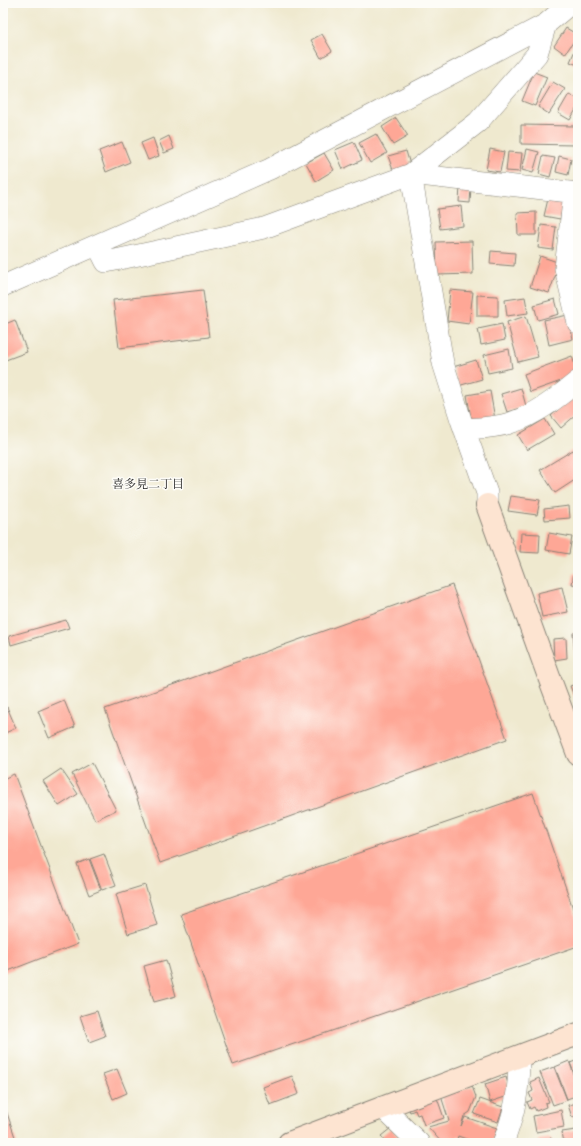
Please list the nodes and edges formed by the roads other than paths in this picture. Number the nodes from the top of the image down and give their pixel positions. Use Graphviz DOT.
graph roads {
  1 [pos="571,3"];
  2 [pos="546,24"];
  3 [pos="411,174"];
  4 [pos="576,193"];
  5 [pos="98,246"];
  6 [pos="3,286"];
  7 [pos="578,323"];
  8 [pos="578,381"];
  9 [pos="464,429"];
  10 [pos="487,505"];
  11 [pos="578,754"];
  12 [pos="578,1034"];
  13 [pos="519,1057"];
  14 [pos="382,1107"];
  15 [pos="289,1143"];
  16 [pos="419,1143"];
  17 [pos="503,1143"];
  1 -- 2 [label="street"];
  2 -- 3 [label="street"];
  2 -- 5 [label="street"];
  3 -- 4 [label="street"];
  3 -- 5 [label="street"];
  3 -- 9 [label="street"];
  4 -- 7 [label="street"];
  5 -- 6 [label="street"];
  8 -- 9 [label="street"];
  9 -- 10 [label="street"];
  10 -- 11 [label="street"];
  12 -- 13 [label="street"];
  13 -- 14 [label="street"];
  13 -- 17 [label="street"];
  14 -- 15 [label="street"];
  14 -- 16 [label="street"];
}
